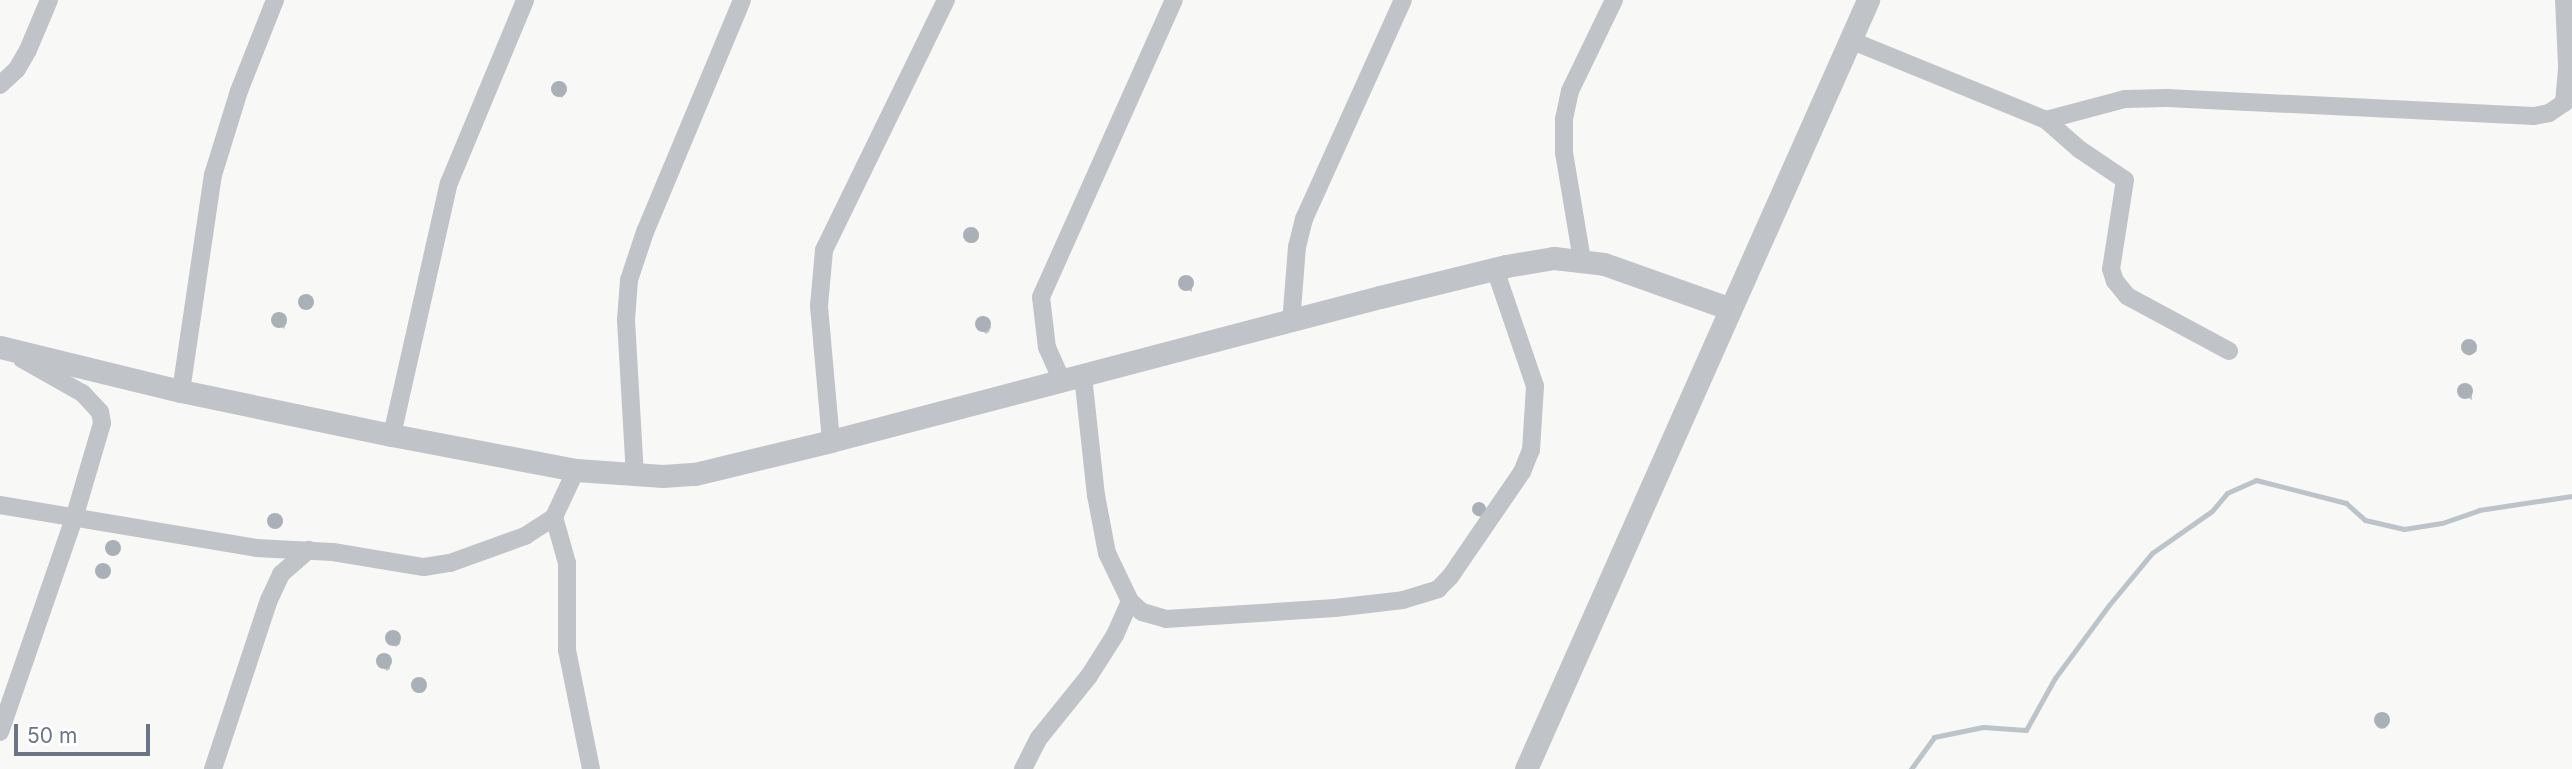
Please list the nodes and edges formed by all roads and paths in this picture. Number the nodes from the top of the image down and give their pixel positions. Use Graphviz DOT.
graph roads {
  1 [pos="49,0"];
  2 [pos="275,0"];
  3 [pos="525,0"];
  4 [pos="742,0"];
  5 [pos="946,0"];
  6 [pos="1174,0"];
  7 [pos="1403,0"];
  8 [pos="1614,0"];
  9 [pos="1868,0"];
  10 [pos="2564,0"];
  11 [pos="1850,40"];
  12 [pos="0,85"];
  13 [pos="2046,120"];
  14 [pos="1582,260"];
  15 [pos="1494,269"];
  16 [pos="1728,308"];
  17 [pos="1291,323"];
  18 [pos="0,347"];
  19 [pos="2229,351"];
  20 [pos="1073,379"];
  21 [pos="181,391"];
  22 [pos="392,435"];
  23 [pos="831,442"];
  24 [pos="576,470"];
  25 [pos="635,476"];
  26 [pos="0,505"];
  27 [pos="75,515"];
  28 [pos="554,517"];
  29 [pos="309,550"];
  30 [pos="1130,601"];
  31 [pos="0,732"];
  32 [pos="213,769"];
  33 [pos="591,769"];
  34 [pos="1023,769"];
  35 [pos="1526,769"];
  1 -- 12 [label="street"];
  2 -- 21 [label="street"];
  3 -- 22 [label="street"];
  4 -- 25 [label="street"];
  5 -- 23 [label="street"];
  6 -- 20 [label="street"];
  7 -- 17 [label="street"];
  8 -- 14 [label="street"];
  9 -- 11 [label="street"];
  10 -- 13 [label="street"];
  11 -- 13 [label="street"];
  11 -- 16 [label="street"];
  13 -- 19 [label="street"];
  14 -- 15 [label="street"];
  14 -- 16 [label="street"];
  15 -- 17 [label="street"];
  15 -- 30 [label="street"];
  16 -- 35 [label="street"];
  17 -- 20 [label="street"];
  18 -- 21 [label="street"];
  18 -- 27 [label="street"];
  20 -- 23 [label="street"];
  20 -- 30 [label="street"];
  21 -- 22 [label="street"];
  22 -- 24 [label="street"];
  23 -- 25 [label="street"];
  24 -- 25 [label="street"];
  24 -- 28 [label="street"];
  26 -- 27 [label="street"];
  27 -- 29 [label="street"];
  27 -- 31 [label="street"];
  28 -- 29 [label="street"];
  28 -- 33 [label="street"];
  29 -- 32 [label="street"];
  30 -- 34 [label="street"];
}
